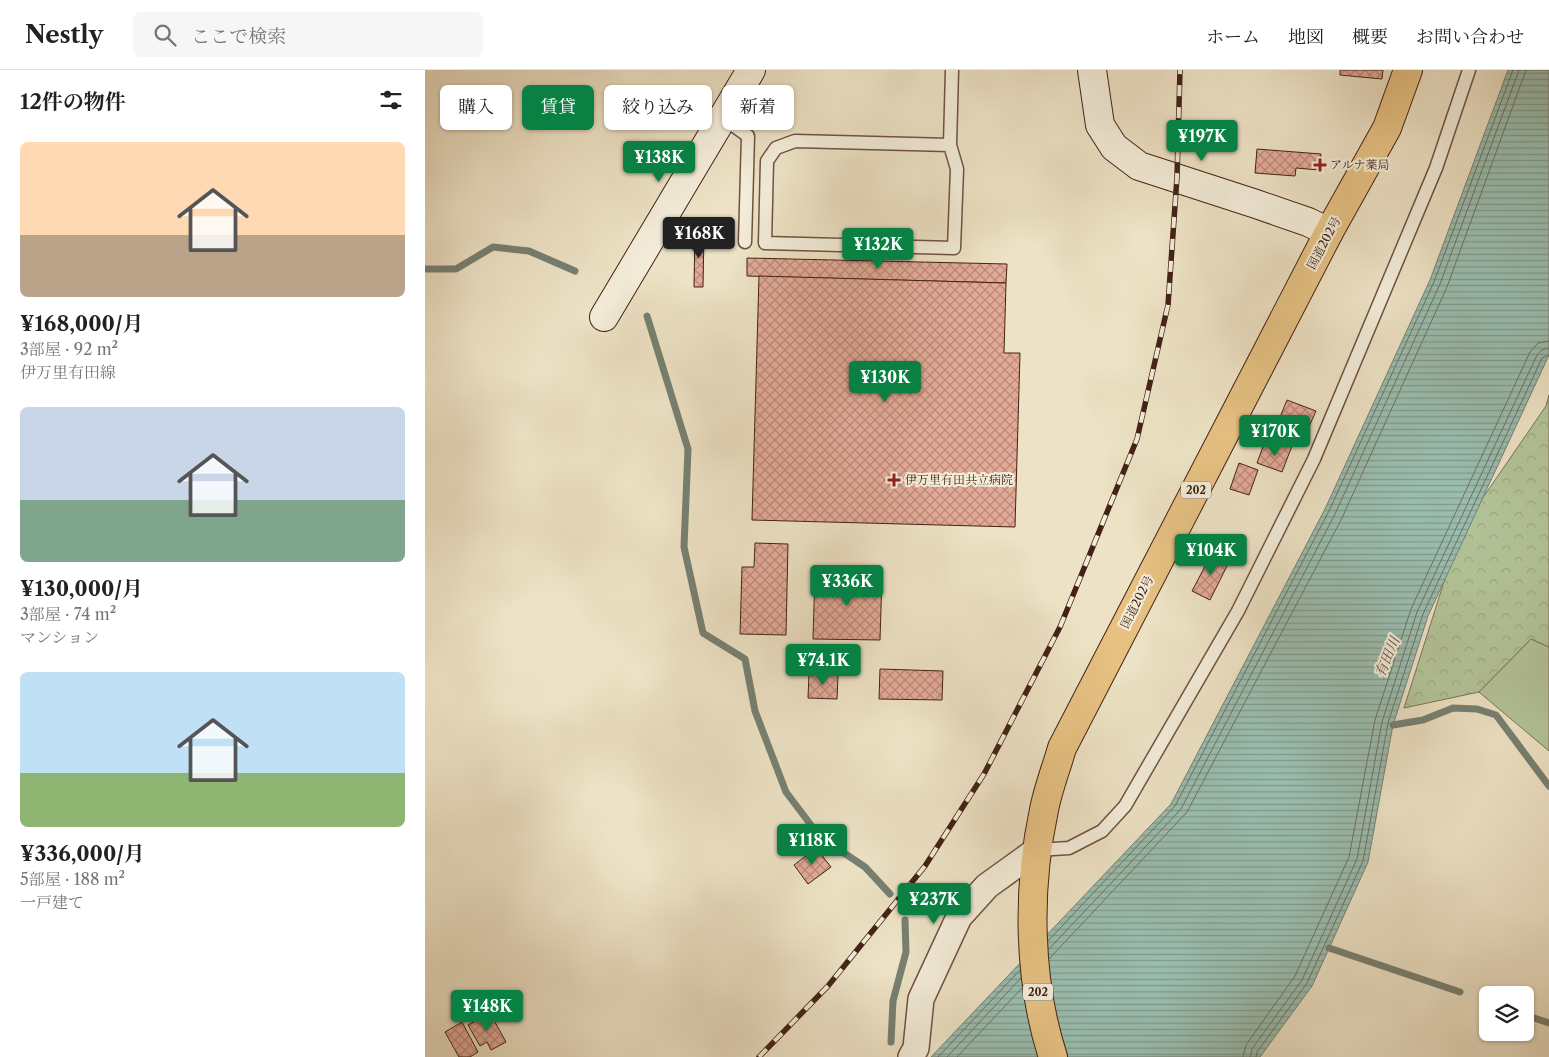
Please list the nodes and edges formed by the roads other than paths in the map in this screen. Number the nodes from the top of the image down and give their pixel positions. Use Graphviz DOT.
graph roads {
  1 [pos="751,70"];
  2 [pos="953,70"];
  3 [pos="1092,70"];
  4 [pos="1408,70"];
  5 [pos="1469,70"];
  6 [pos="742,85"];
  7 [pos="722,120"];
  8 [pos="740,130"];
  9 [pos="950,145"];
  10 [pos="1329,232"];
  11 [pos="745,242"];
  12 [pos="603,317"];
  13 [pos="1037,850"];
  14 [pos="911,1057"];
  15 [pos="1053,1057"];
  1 -- 6 [label="street"];
  2 -- 9 [label="lane"];
  3 -- 10 [label="street"];
  4 -- 10 [label="highway, 国道202号 / 202"];
  5 -- 13 [label="lane"];
  7 -- 12 [label="street"];
  8 -- 11 [label="lane"];
  9 -- 9 [label="lane"];
  10 -- 13 [label="highway, 国道202号 / 202"];
  13 -- 14 [label="street"];
  13 -- 15 [label="highway, 国道202号 / 202"];
}
